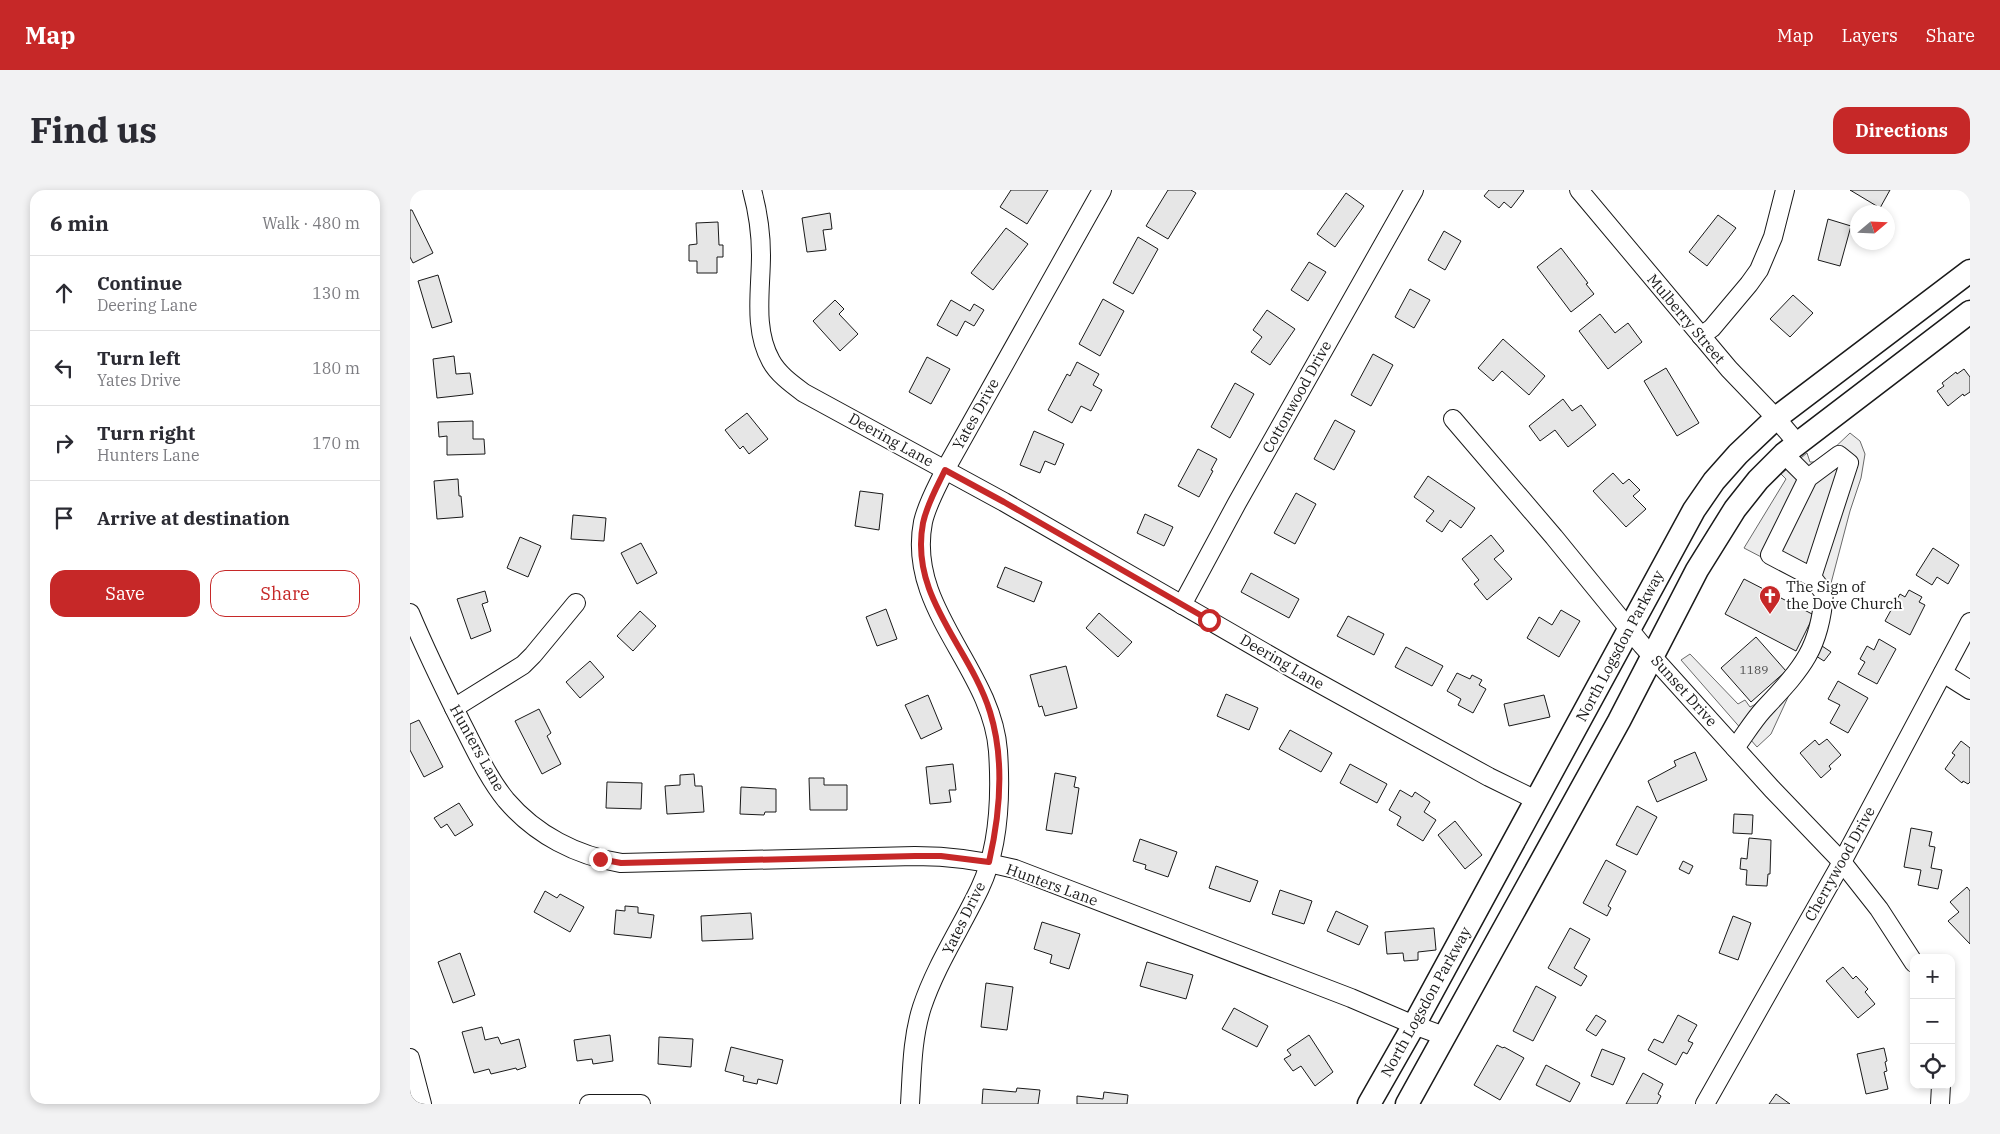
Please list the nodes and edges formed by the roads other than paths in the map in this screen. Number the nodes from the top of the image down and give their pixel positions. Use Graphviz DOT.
graph roads {
  1 [pos="752,190"];
  2 [pos="1102,190"];
  3 [pos="1414,190"];
  4 [pos="1578,190"];
  5 [pos="1785,190"];
  6 [pos="1970,271"];
  7 [pos="1970,312"];
  8 [pos="1701,336"];
  9 [pos="1776,418"];
  10 [pos="1453,419"];
  11 [pos="1791,449"];
  12 [pos="945,470"];
  13 [pos="1808,478"];
  14 [pos="1812,577"];
  15 [pos="576,603"];
  16 [pos="1182,605"];
  17 [pos="410,613"];
  18 [pos="1970,622"];
  19 [pos="1630,630"];
  20 [pos="1652,655"];
  21 [pos="1943,673"];
  22 [pos="1970,690"];
  23 [pos="454,708"];
  24 [pos="1736,748"];
  25 [pos="1536,800"];
  26 [pos="989,862"];
  27 [pos="1842,862"];
  28 [pos="1910,957"];
  29 [pos="1414,1025"];
  30 [pos="1444,1036"];
  31 [pos="410,1058"];
  32 [pos="1941,1089"];
  33 [pos="422,1104"];
  34 [pos="588,1104"];
  35 [pos="641,1104"];
  36 [pos="910,1104"];
  37 [pos="1369,1104"];
  38 [pos="1407,1104"];
  39 [pos="1705,1104"];
  40 [pos="1940,1104"];
  1 -- 12 [label="street, Deering Lane"];
  2 -- 12 [label="street, Yates Drive"];
  3 -- 16 [label="street, Cottonwood Drive"];
  4 -- 8 [label="street, Mulberry Street"];
  5 -- 8 [label="street"];
  6 -- 9 [label="main road, North Logsdon Parkway"];
  7 -- 11 [label="main road, North Logsdon Parkway"];
  8 -- 9 [label="street, Mulberry Street"];
  9 -- 11 [label="street, Mulberry Street"];
  9 -- 19 [label="main road, North Logsdon Parkway"];
  10 -- 19 [label="street, Sunset Drive"];
  11 -- 13 [label="street, Mulberry Street"];
  11 -- 20 [label="main road, North Logsdon Parkway"];
  12 -- 16 [label="street, Deering Lane"];
  12 -- 26 [label="street, Yates Drive"];
  13 -- 14 [label="street"];
  13 -- 14 [label="street"];
  14 -- 24 [label="street"];
  15 -- 23 [label="street"];
  16 -- 25 [label="street, Deering Lane"];
  17 -- 23 [label="street, Hunters Lane"];
  18 -- 21 [label="street, Cherrywood Drive"];
  19 -- 20 [label="street, Sunset Drive"];
  19 -- 25 [label="main road, North Logsdon Parkway"];
  20 -- 24 [label="street, Sunset Drive"];
  20 -- 30 [label="main road, North Logsdon Parkway"];
  21 -- 22 [label="street"];
  21 -- 27 [label="street, Cherrywood Drive"];
  23 -- 26 [label="street, Hunters Lane"];
  24 -- 27 [label="street, Sunset Drive"];
  25 -- 29 [label="main road, North Logsdon Parkway"];
  26 -- 29 [label="street, Hunters Lane"];
  26 -- 36 [label="street, Yates Drive"];
  27 -- 28 [label="street, Sunset Drive"];
  27 -- 39 [label="street, Cherrywood Drive"];
  29 -- 30 [label="street, Hunters Lane"];
  29 -- 37 [label="main road, North Logsdon Parkway"];
  30 -- 38 [label="main road, North Logsdon Parkway"];
  31 -- 33 [label="street"];
  32 -- 40 [label="street"];
  34 -- 35 [label="street"];
}
